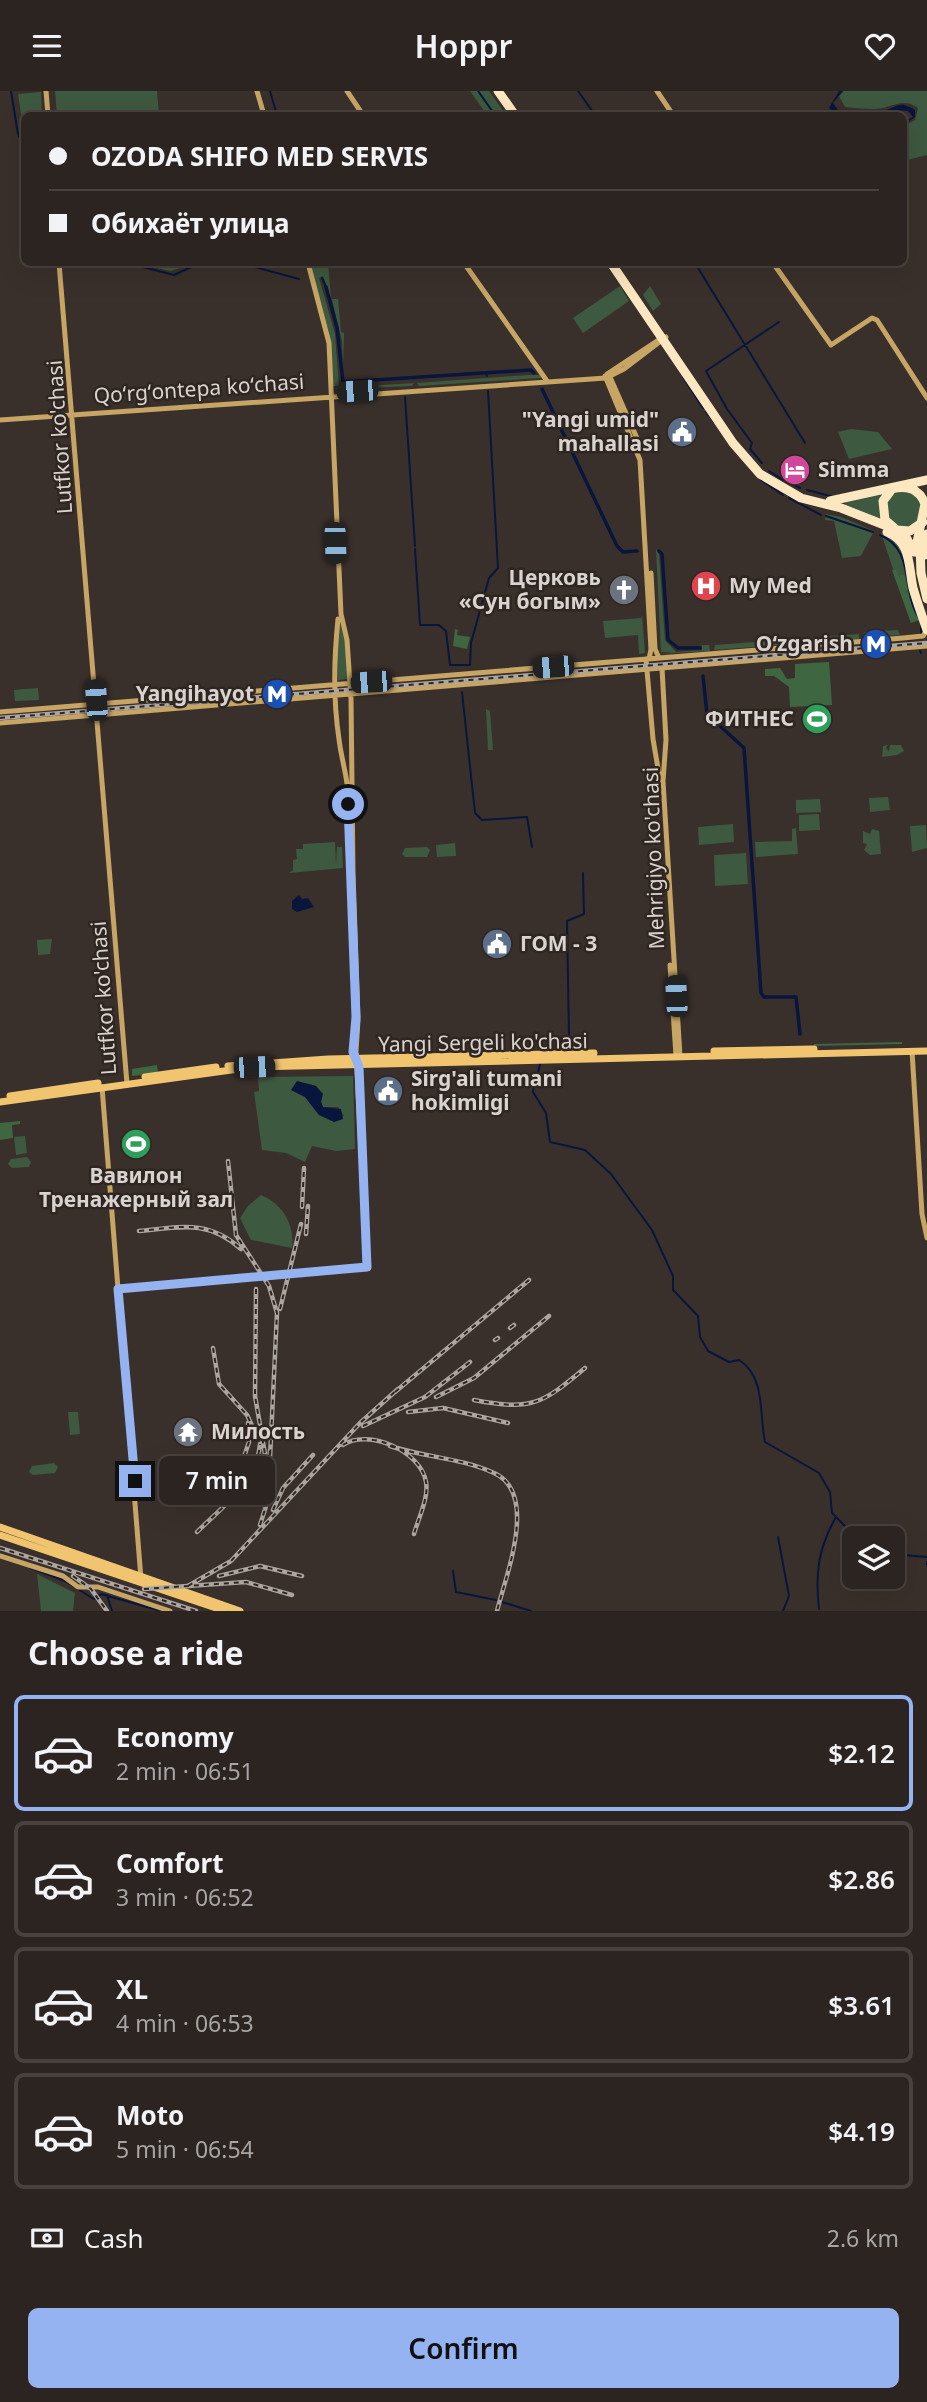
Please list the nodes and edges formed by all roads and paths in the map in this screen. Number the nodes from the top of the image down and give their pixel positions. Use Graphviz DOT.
graph roads {
  1 [pos="48,91"];
  2 [pos="258,91"];
  3 [pos="347,91"];
  4 [pos="496,91"];
  5 [pos="657,91"];
  6 [pos="49,112"];
  7 [pos="264,112"];
  8 [pos="361,112"];
  9 [pos="511,112"];
  10 [pos="671,112"];
  11 [pos="61,266"];
  12 [pos="308,266"];
  13 [pos="466,266"];
  14 [pos="615,266"];
  15 [pos="775,266"];
  16 [pos="664,338"];
  17 [pos="607,377"];
  18 [pos="547,380"];
  19 [pos="330,394"];
  20 [pos="927,398"];
  21 [pos="72,414"];
  22 [pos="0,419"];
  23 [pos="726,429"];
  24 [pos="927,480"];
  25 [pos="896,488"];
  26 [pos="801,498"];
  27 [pos="840,504"];
  28 [pos="926,506"];
  29 [pos="920,525"];
  30 [pos="895,530"];
  31 [pos="927,534"];
  32 [pos="915,557"];
  33 [pos="927,578"];
  34 [pos="924,597"];
  35 [pos="918,605"];
  36 [pos="927,612"];
  37 [pos="925,632"];
  38 [pos="831,644"];
  39 [pos="926,646"];
  40 [pos="832,653"];
  41 [pos="692,656"];
  42 [pos="660,658"];
  43 [pos="647,659"];
  44 [pos="693,665"];
  45 [pos="662,668"];
  46 [pos="533,669"];
  47 [pos="646,670"];
  48 [pos="418,678"];
  49 [pos="533,678"];
  50 [pos="349,683"];
  51 [pos="336,684"];
  52 [pos="417,687"];
  53 [pos="239,692"];
  54 [pos="351,693"];
  55 [pos="337,694"];
  56 [pos="116,703"];
  57 [pos="95,704"];
  58 [pos="240,704"];
  59 [pos="75,706"];
  60 [pos="21,711"];
  61 [pos="0,712"];
  62 [pos="117,713"];
  63 [pos="96,715"];
  64 [pos="76,717"];
  65 [pos="21,721"];
  66 [pos="0,723"];
  67 [pos="666,849"];
  68 [pos="351,873"];
  69 [pos="927,1048"];
  70 [pos="912,1051"];
  71 [pos="744,1053"];
  72 [pos="678,1054"];
  73 [pos="356,1060"];
  74 [pos="127,1081"];
  75 [pos="101,1085"];
  76 [pos="0,1099"];
  77 [pos="927,1238"];
  78 [pos="118,1289"];
  79 [pos="0,1527"];
  80 [pos="0,1535"];
  81 [pos="0,1542"];
  82 [pos="0,1556"];
  83 [pos="116,1574"];
  84 [pos="141,1579"];
  85 [pos="170,1611"];
  86 [pos="225,1611"];
  87 [pos="240,1611"];
  1 -- 6 [label="main road"];
  2 -- 7 [label="main road"];
  3 -- 8 [label="main road"];
  4 -- 9 [label="highway"];
  5 -- 10 [label="main road"];
  11 -- 21 [label="main road, Lutfkor ko'chasi"];
  12 -- 19 [label="main road"];
  13 -- 18 [label="main road"];
  14 -- 16 [label="highway"];
  15 -- 20 [label="main road"];
  16 -- 17 [label="main road"];
  16 -- 23 [label="highway"];
  17 -- 18 [label="main road, Qoʻrgʻontepa koʻchasi"];
  17 -- 42 [label="main road, Mehrigiyo ko'chasi"];
  17 -- 43 [label="main road, Mehrigiyo ko'chasi"];
  18 -- 19 [label="main road, Qoʻrgʻontepa koʻchasi"];
  19 -- 21 [label="main road, Qoʻrgʻontepa koʻchasi"];
  19 -- 50 [label="main road"];
  19 -- 51 [label="main road"];
  21 -- 22 [label="main road, Qoʻrgʻontepa koʻchasi"];
  21 -- 57 [label="main road, Lutfkor ko'chasi"];
  23 -- 26 [label="highway"];
  23 -- 27 [label="highway"];
  24 -- 25 [label="highway"];
  25 -- 27 [label="highway"];
  25 -- 28 [label="highway"];
  25 -- 30 [label="highway"];
  26 -- 27 [label="highway"];
  26 -- 35 [label="highway"];
  27 -- 30 [label="highway"];
  28 -- 29 [label="highway"];
  29 -- 30 [label="highway"];
  29 -- 32 [label="highway"];
  29 -- 34 [label="highway"];
  30 -- 32 [label="highway"];
  31 -- 33 [label="highway"];
  32 -- 34 [label="highway"];
  34 -- 35 [label="highway"];
  34 -- 36 [label="highway"];
  35 -- 37 [label="highway"];
  37 -- 38 [label="main road"];
  37 -- 39 [label="main road"];
  38 -- 40 [label="main road"];
  38 -- 41 [label="main road"];
  39 -- 40 [label="main road"];
  40 -- 44 [label="main road"];
  41 -- 42 [label="main road"];
  41 -- 44 [label="main road"];
  42 -- 43 [label="main road"];
  42 -- 45 [label="main road, Mehrigiyo ko'chasi"];
  43 -- 46 [label="main road"];
  43 -- 47 [label="main road, Mehrigiyo ko'chasi"];
  44 -- 45 [label="main road"];
  45 -- 47 [label="main road"];
  45 -- 67 [label="main road, Mehrigiyo ko'chasi"];
  46 -- 48 [label="main road"];
  46 -- 49 [label="main road"];
  47 -- 49 [label="main road"];
  47 -- 67 [label="main road, Mehrigiyo ko'chasi"];
  48 -- 50 [label="main road"];
  48 -- 52 [label="main road"];
  49 -- 52 [label="main road"];
  50 -- 51 [label="main road"];
  50 -- 54 [label="main road"];
  51 -- 53 [label="main road"];
  51 -- 55 [label="main road"];
  52 -- 54 [label="main road"];
  53 -- 56 [label="main road"];
  53 -- 58 [label="main road"];
  54 -- 55 [label="main road"];
  54 -- 68 [label="main road"];
  55 -- 58 [label="main road"];
  55 -- 68 [label="main road"];
  56 -- 57 [label="main road"];
  56 -- 62 [label="main road"];
  57 -- 59 [label="main road"];
  57 -- 63 [label="main road, Lutfkor ko'chasi"];
  58 -- 62 [label="main road"];
  59 -- 60 [label="main road"];
  59 -- 64 [label="main road"];
  60 -- 61 [label="main road"];
  60 -- 65 [label="main road"];
  62 -- 63 [label="main road"];
  63 -- 64 [label="main road"];
  63 -- 74 [label="main road, Lutfkor ko'chasi"];
  64 -- 65 [label="main road"];
  65 -- 66 [label="main road"];
  67 -- 72 [label="main road, Mehrigiyo ko'chasi"];
  68 -- 73 [label="main road"];
  69 -- 70 [label="main road, Yangi Sergeli ko'chasi"];
  69 -- 71 [label="main road, Yangi Sergeli ko'chasi"];
  70 -- 71 [label="main road, Yangi Sergeli ko'chasi"];
  70 -- 77 [label="main road"];
  71 -- 72 [label="main road, Yangi Sergeli ko'chasi"];
  72 -- 73 [label="main road, Yangi Sergeli ko'chasi"];
  73 -- 74 [label="main road, Yangi Sergeli ko'chasi"];
  73 -- 78 [label="main road"];
  74 -- 75 [label="main road, Yangi Sergeli ko'chasi"];
  75 -- 76 [label="main road, Yangi Sergeli ko'chasi"];
  75 -- 78 [label="main road"];
  78 -- 84 [label="main road"];
  79 -- 84 [label="main road"];
  80 -- 83 [label="main road"];
  81 -- 83 [label="main road"];
  82 -- 85 [label="main road"];
  83 -- 84 [label="main road"];
  84 -- 86 [label="main road"];
  84 -- 87 [label="main road"];
}
